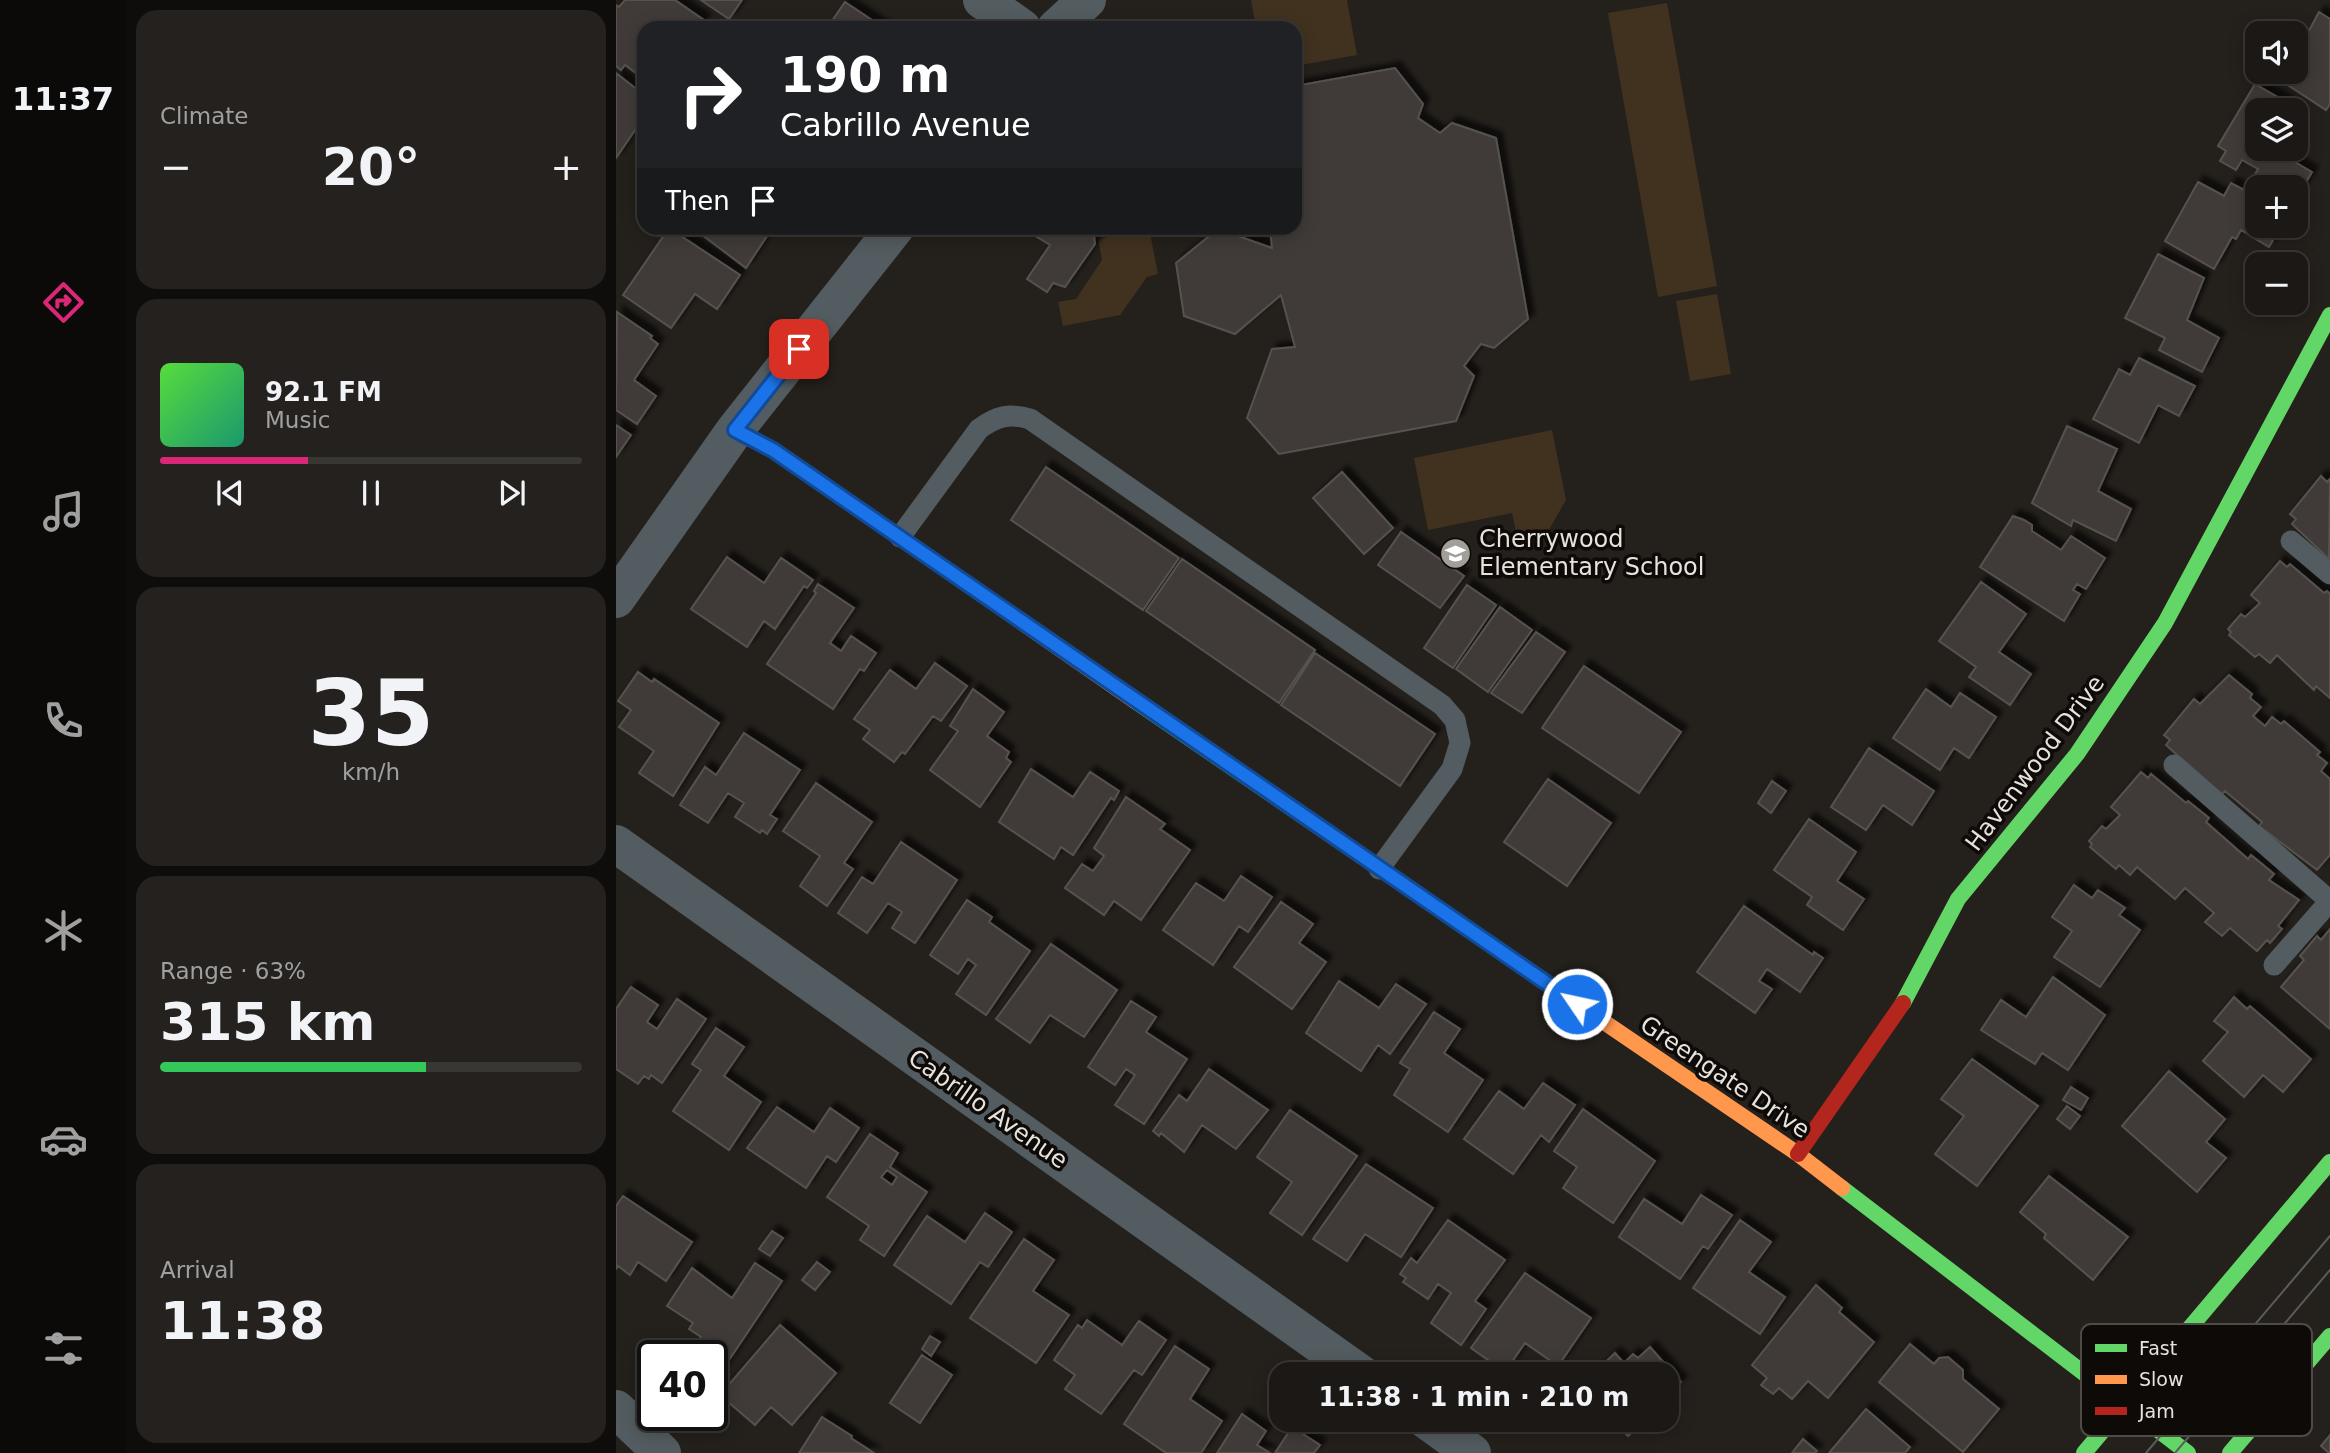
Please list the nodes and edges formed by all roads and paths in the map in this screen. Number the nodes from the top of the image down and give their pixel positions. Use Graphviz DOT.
graph roads {
  1 [pos="982,0"];
  2 [pos="1087,0"];
  3 [pos="1012,21"];
  4 [pos="1064,21"];
  5 [pos="889,235"];
  6 [pos="2330,315"];
  7 [pos="735,430"];
  8 [pos="900,537"];
  9 [pos="2291,541"];
  10 [pos="2330,574"];
  11 [pos="616,599"];
  12 [pos="2174,765"];
  13 [pos="616,844"];
  14 [pos="1378,869"];
  15 [pos="2330,901"];
  16 [pos="2274,965"];
  17 [pos="1798,1154"];
  18 [pos="2330,1162"];
  19 [pos="2192,1324"];
  20 [pos="2330,1336"];
  21 [pos="2312,1357"];
  22 [pos="1344,1362"];
  23 [pos="2081,1370"];
  24 [pos="616,1409"];
  25 [pos="1443,1432"];
  26 [pos="2098,1436"];
  27 [pos="2166,1436"];
  28 [pos="2245,1436"];
  29 [pos="662,1453"];
  30 [pos="1472,1453"];
  31 [pos="2084,1453"];
  32 [pos="2188,1453"];
  33 [pos="2230,1453"];
  1 -- 3 [label="street"];
  2 -- 4 [label="street"];
  5 -- 7 [label="street"];
  6 -- 17 [label="street, Havenwood Drive"];
  7 -- 8 [label="street, Greengate Drive"];
  7 -- 11 [label="street"];
  8 -- 14 [label="street, Greengate Drive"];
  8 -- 14 [label="lane"];
  9 -- 10 [label="lane"];
  12 -- 15 [label="lane"];
  13 -- 22 [label="street, Cabrillo Avenue"];
  14 -- 17 [label="street, Greengate Drive"];
  15 -- 16 [label="lane"];
  17 -- 23 [label="street, Greengate Drive"];
  18 -- 19 [label="street"];
  20 -- 21 [label="street"];
  24 -- 29 [label="street"];
  25 -- 30 [label="street"];
  26 -- 31 [label="street"];
  27 -- 32 [label="street, Greengate Drive"];
  28 -- 33 [label="street"];
}
